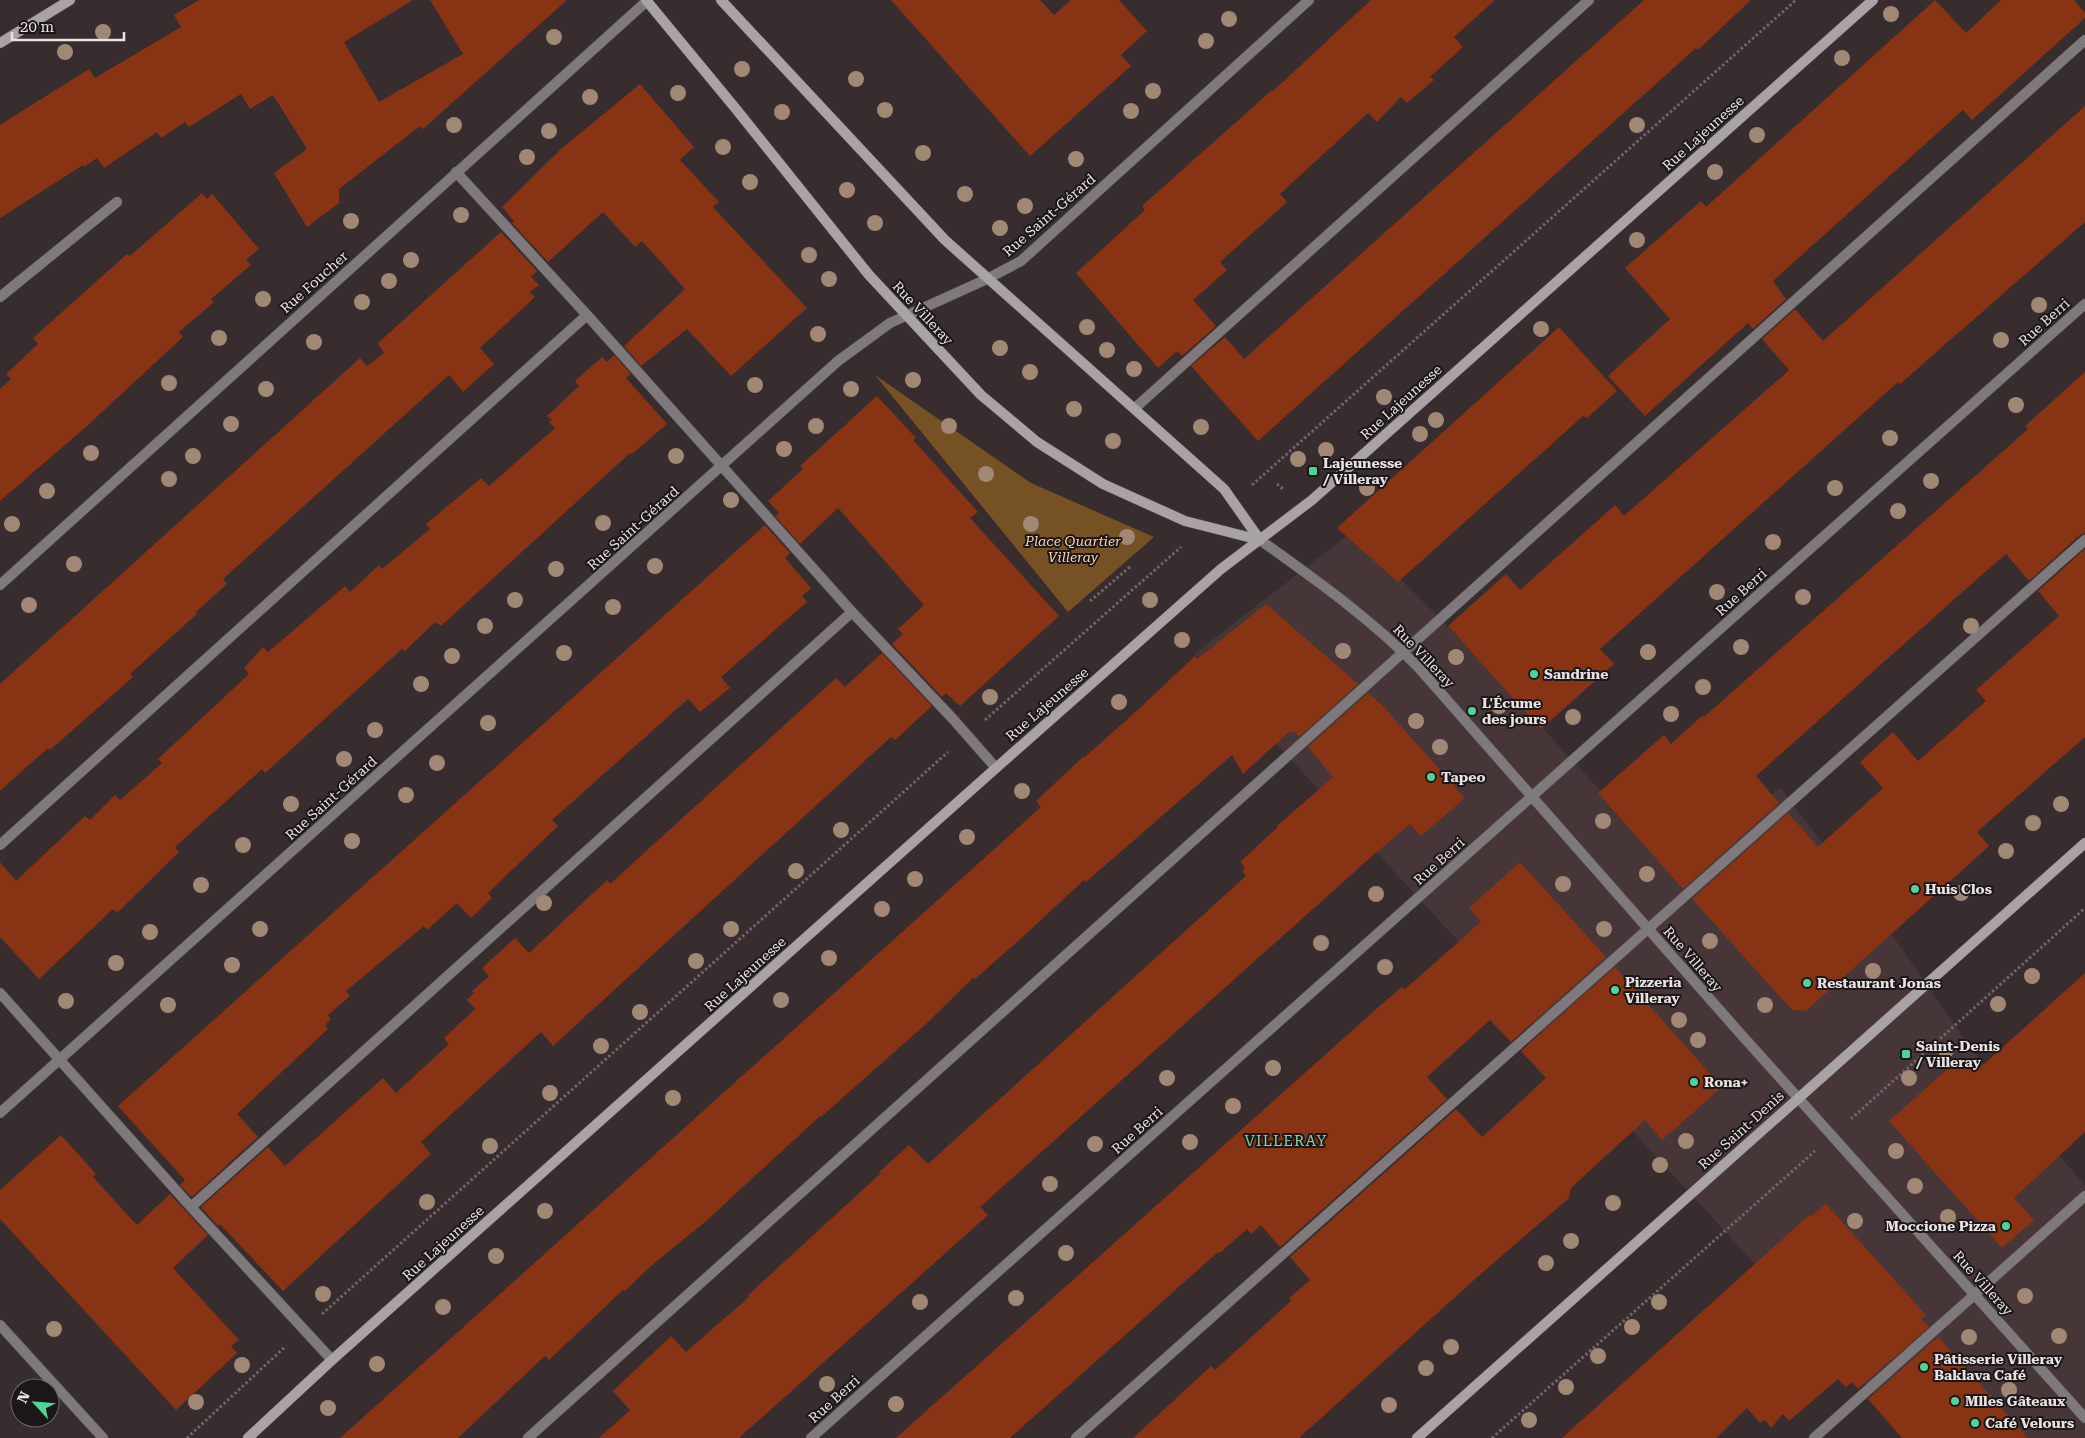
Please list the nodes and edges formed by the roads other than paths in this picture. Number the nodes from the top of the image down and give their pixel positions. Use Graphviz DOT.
graph roads {
  1 [pos="70,0"];
  2 [pos="647,0"];
  3 [pos="720,0"];
  4 [pos="1309,0"];
  5 [pos="1589,0"];
  6 [pos="1873,0"];
  7 [pos="2085,40"];
  8 [pos="0,42"];
  9 [pos="456,172"];
  10 [pos="116,202"];
  11 [pos="987,279"];
  12 [pos="0,297"];
  13 [pos="2085,304"];
  14 [pos="587,315"];
  15 [pos="907,315"];
  16 [pos="1135,408"];
  17 [pos="722,467"];
  18 [pos="1260,540"];
  19 [pos="2085,540"];
  20 [pos="0,585"];
  21 [pos="852,612"];
  22 [pos="1402,651"];
  23 [pos="996,768"];
  24 [pos="1533,796"];
  25 [pos="2085,844"];
  26 [pos="0,845"];
  27 [pos="1648,928"];
  28 [pos="0,994"];
  29 [pos="60,1060"];
  30 [pos="1798,1098"];
  31 [pos="0,1113"];
  32 [pos="2085,1196"];
  33 [pos="191,1207"];
  34 [pos="1974,1294"];
  35 [pos="0,1324"];
  36 [pos="332,1360"];
  37 [pos="2085,1418"];
  38 [pos="103,1438"];
  39 [pos="248,1438"];
  40 [pos="528,1438"];
  41 [pos="811,1438"];
  42 [pos="1076,1438"];
  43 [pos="1417,1438"];
  44 [pos="1814,1438"];
  1 -- 8 [label="main road"];
  2 -- 9 [label="street, Rue Foucher"];
  2 -- 15 [label="main road, Rue Villeray"];
  3 -- 11 [label="main road, Rue Villeray"];
  4 -- 11 [label="street, Rue Saint-Gérard"];
  5 -- 16 [label="street"];
  6 -- 18 [label="main road, Rue Lajeunesse"];
  7 -- 22 [label="street"];
  9 -- 14 [label="street"];
  9 -- 20 [label="street, Rue Foucher"];
  10 -- 12 [label="street"];
  11 -- 15 [label="street, Rue Saint-Gérard"];
  11 -- 16 [label="main road, Rue Villeray"];
  13 -- 24 [label="street, Rue Berri"];
  14 -- 17 [label="street"];
  14 -- 26 [label="street"];
  15 -- 17 [label="street, Rue Saint-Gérard"];
  15 -- 18 [label="main road, Rue Villeray"];
  16 -- 18 [label="main road, Rue Villeray"];
  17 -- 21 [label="street"];
  17 -- 29 [label="street, Rue Saint-Gérard"];
  18 -- 22 [label="street, Rue Villeray"];
  18 -- 23 [label="main road, Rue Lajeunesse"];
  19 -- 27 [label="street"];
  21 -- 23 [label="street"];
  21 -- 33 [label="street"];
  22 -- 24 [label="street, Rue Villeray"];
  22 -- 40 [label="street"];
  23 -- 36 [label="main road, Rue Lajeunesse"];
  24 -- 27 [label="street, Rue Villeray"];
  24 -- 41 [label="street, Rue Berri"];
  25 -- 30 [label="main road, Rue Saint-Denis"];
  27 -- 30 [label="street, Rue Villeray"];
  27 -- 42 [label="street"];
  28 -- 29 [label="street"];
  29 -- 31 [label="street, Rue Saint-Gérard"];
  29 -- 33 [label="street"];
  30 -- 34 [label="street, Rue Villeray"];
  30 -- 43 [label="main road, Rue Saint-Denis"];
  32 -- 34 [label="street"];
  33 -- 36 [label="street"];
  34 -- 37 [label="street, Rue Villeray"];
  34 -- 44 [label="street"];
  35 -- 38 [label="street"];
  36 -- 39 [label="main road, Rue Lajeunesse"];
}
